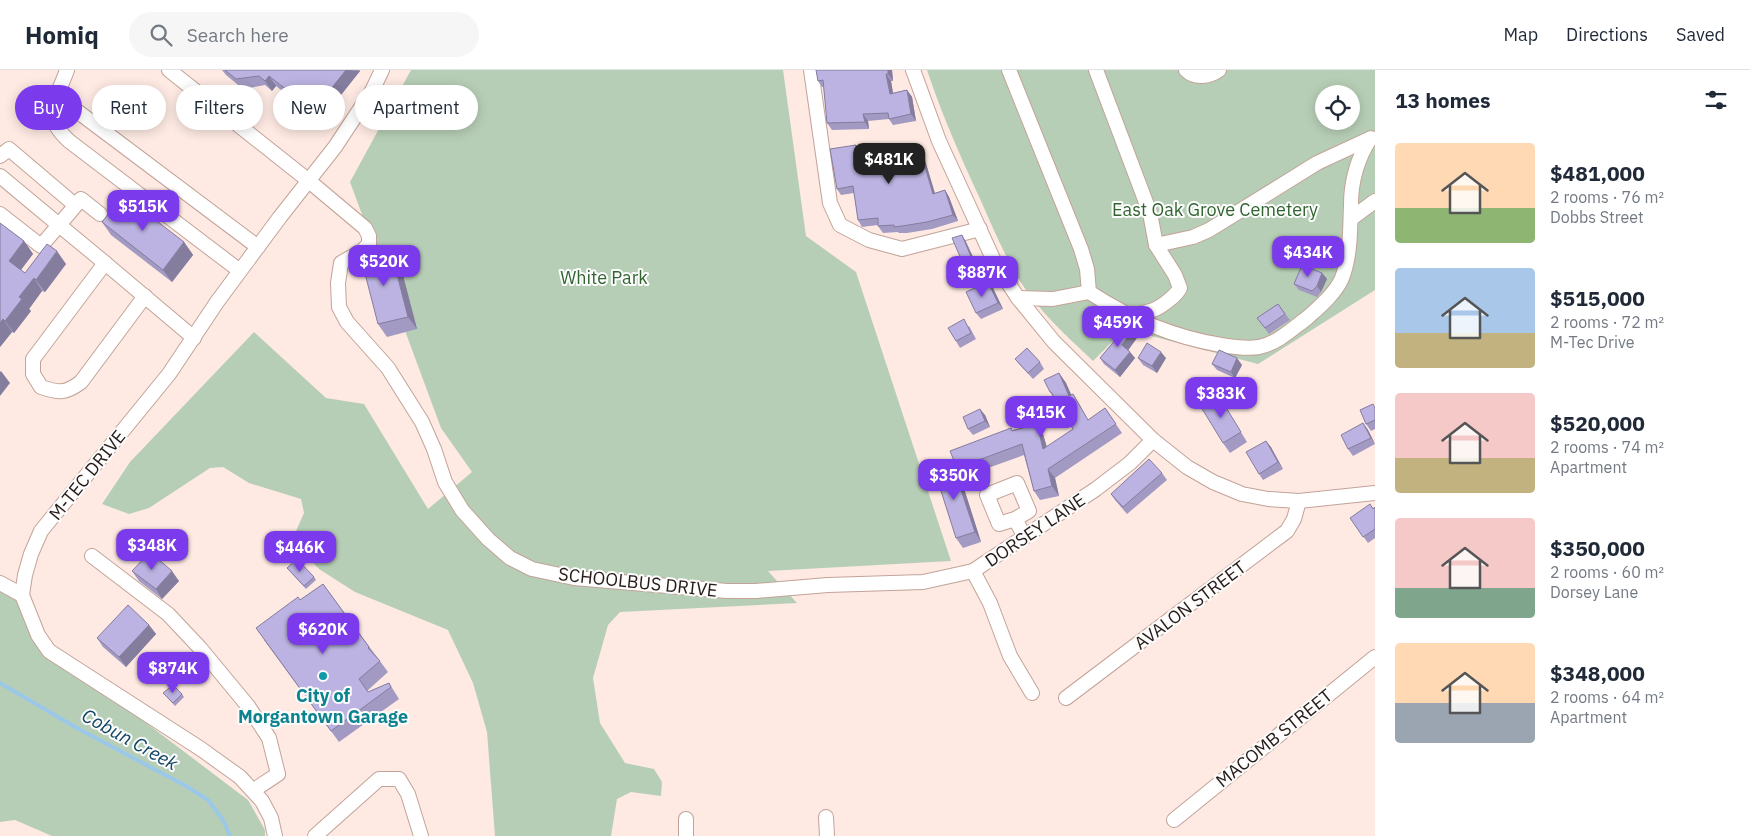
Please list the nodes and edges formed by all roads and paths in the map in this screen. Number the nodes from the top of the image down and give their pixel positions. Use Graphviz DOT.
graph roads {
  1 [pos="67,70"];
  2 [pos="168,70"];
  3 [pos="382,70"];
  4 [pos="812,70"];
  5 [pos="913,70"];
  6 [pos="1009,70"];
  7 [pos="1096,70"];
  8 [pos="1186,70"];
  9 [pos="1219,70"];
  10 [pos="61,85"];
  11 [pos="82,115"];
  12 [pos="58,130"];
  13 [pos="1372,138"];
  14 [pos="0,156"];
  15 [pos="0,176"];
  16 [pos="309,181"];
  17 [pos="1375,201"];
  18 [pos="75,206"];
  19 [pos="0,214"];
  20 [pos="100,214"];
  21 [pos="1352,218"];
  22 [pos="59,225"];
  23 [pos="980,229"];
  24 [pos="1156,245"];
  25 [pos="258,247"];
  26 [pos="105,263"];
  27 [pos="240,271"];
  28 [pos="1089,292"];
  29 [pos="144,296"];
  30 [pos="1018,298"];
  31 [pos="1152,311"];
  32 [pos="1130,316"];
  33 [pos="1156,327"];
  34 [pos="194,338"];
  35 [pos="1153,440"];
  36 [pos="1375,493"];
  37 [pos="1299,502"];
  38 [pos="1015,519"];
  39 [pos="1025,537"];
  40 [pos="92,556"];
  41 [pos="974,571"];
  42 [pos="0,583"];
  43 [pos="22,595"];
  44 [pos="1375,657"];
  45 [pos="1032,693"];
  46 [pos="1066,698"];
  47 [pos="254,790"];
  48 [pos="826,817"];
  49 [pos="686,819"];
  50 [pos="1174,820"];
  51 [pos="275,836"];
  52 [pos="316,836"];
  53 [pos="421,836"];
  54 [pos="686,836"];
  55 [pos="827,836"];
  1 -- 10 [label="street"];
  2 -- 16 [label="street"];
  3 -- 16 [label="street, M-TEC DRIVE"];
  4 -- 23 [label="street"];
  5 -- 23 [label="street"];
  6 -- 28 [label="street"];
  7 -- 24 [label="street"];
  8 -- 9 [label="street"];
  11 -- 25 [label="street"];
  12 -- 27 [label="street"];
  13 -- 21 [label="street"];
  13 -- 24 [label="street"];
  14 -- 18 [label="street"];
  15 -- 22 [label="street"];
  16 -- 25 [label="street, M-TEC DRIVE"];
  16 -- 41 [label="street, SCHOOLBUS DRIVE"];
  17 -- 21 [label="street"];
  18 -- 20 [label="street"];
  18 -- 22 [label="street"];
  19 -- 22 [label="street"];
  21 -- 33 [label="street"];
  22 -- 26 [label="street"];
  23 -- 30 [label="street"];
  24 -- 31 [label="street"];
  25 -- 27 [label="street, M-TEC DRIVE"];
  26 -- 29 [label="street"];
  26 -- 29 [label="street"];
  27 -- 34 [label="street, M-TEC DRIVE"];
  28 -- 30 [label="street"];
  28 -- 32 [label="street"];
  29 -- 34 [label="street"];
  30 -- 35 [label="street"];
  31 -- 32 [label="street"];
  31 -- 33 [label="street"];
  32 -- 33 [label="street"];
  34 -- 43 [label="street, M-TEC DRIVE"];
  35 -- 37 [label="street"];
  35 -- 39 [label="street, DORSEY LANE"];
  36 -- 37 [label="street"];
  37 -- 46 [label="street, AVALON STREET"];
  38 -- 39 [label="street"];
  39 -- 41 [label="street, DORSEY LANE"];
  40 -- 47 [label="street"];
  41 -- 45 [label="street, DORSEY LANE"];
  42 -- 43 [label="street"];
  43 -- 47 [label="street"];
  44 -- 50 [label="street, MACOMB STREET"];
  47 -- 51 [label="street"];
  48 -- 55 [label="street"];
  49 -- 54 [label="street"];
  52 -- 53 [label="street"];
}
